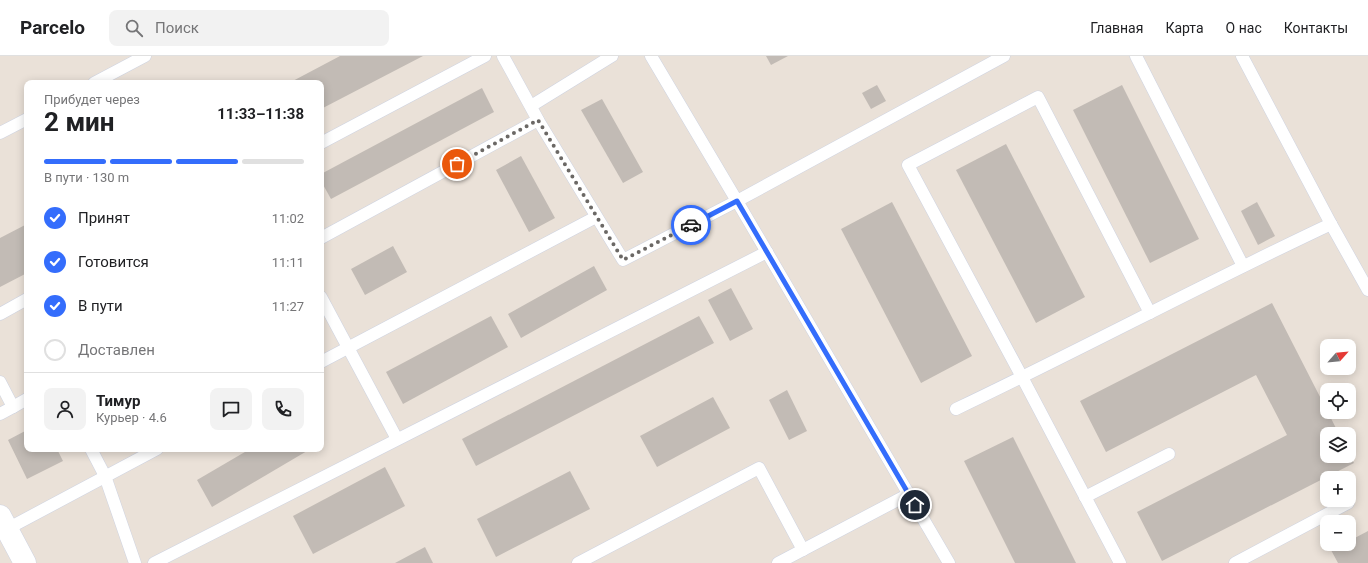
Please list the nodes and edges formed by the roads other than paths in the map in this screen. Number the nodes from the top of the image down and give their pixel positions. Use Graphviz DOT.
graph roads {
  1 [pos="144,56"];
  2 [pos="485,56"];
  3 [pos="503,56"];
  4 [pos="612,56"];
  5 [pos="650,56"];
  6 [pos="1004,56"];
  7 [pos="1136,56"];
  8 [pos="1242,56"];
  9 [pos="100,80"];
  10 [pos="530,106"];
  11 [pos="538,120"];
  12 [pos="24,121"];
  13 [pos="0,133"];
  14 [pos="324,141"];
  15 [pos="737,201"];
  16 [pos="596,216"];
  17 [pos="1331,224"];
  18 [pos="324,236"];
  19 [pos="767,252"];
  20 [pos="1243,266"];
  21 [pos="1368,290"];
  22 [pos="24,301"];
  23 [pos="324,303"];
  24 [pos="1150,313"];
  25 [pos="0,314"];
  26 [pos="348,348"];
  27 [pos="324,360"];
  28 [pos="1022,377"];
  29 [pos="0,382"];
  30 [pos="24,401"];
  31 [pos="13,407"];
  32 [pos="956,409"];
  33 [pos="0,414"];
  34 [pos="397,439"];
  35 [pos="93,452"];
  36 [pos="151,452"];
  37 [pos="1169,454"];
  38 [pos="106,476"];
  39 [pos="908,494"];
  40 [pos="1085,497"];
  41 [pos="1340,507"];
  42 [pos="3,522"];
  43 [pos="803,550"];
  44 [pos="25,563"];
  45 [pos="135,563"];
  46 [pos="154,563"];
  47 [pos="578,563"];
  48 [pos="778,563"];
  49 [pos="949,563"];
  50 [pos="1120,563"];
  51 [pos="1235,563"];
  1 -- 9 [label="lane"];
  2 -- 14 [label="lane"];
  3 -- 10 [label="lane"];
  4 -- 10 [label="lane"];
  5 -- 15 [label="lane"];
  6 -- 15 [label="lane"];
  7 -- 20 [label="lane"];
  8 -- 17 [label="lane"];
  10 -- 11 [label="lane"];
  11 -- 16 [label="lane"];
  11 -- 18 [label="lane"];
  12 -- 13 [label="lane"];
  15 -- 16 [label="lane"];
  15 -- 19 [label="lane"];
  16 -- 26 [label="lane"];
  17 -- 20 [label="lane"];
  17 -- 21 [label="lane"];
  19 -- 34 [label="lane"];
  19 -- 39 [label="lane"];
  20 -- 24 [label="lane"];
  22 -- 25 [label="lane"];
  23 -- 26 [label="lane"];
  24 -- 28 [label="lane"];
  24 -- 28 [label="lane"];
  26 -- 27 [label="lane"];
  26 -- 34 [label="lane"];
  28 -- 32 [label="lane"];
  28 -- 40 [label="lane"];
  29 -- 31 [label="lane"];
  30 -- 31 [label="lane"];
  31 -- 33 [label="lane"];
  34 -- 46 [label="lane"];
  35 -- 38 [label="lane"];
  36 -- 38 [label="lane"];
  37 -- 40 [label="lane"];
  38 -- 42 [label="lane"];
  38 -- 45 [label="lane"];
  39 -- 43 [label="lane"];
  39 -- 49 [label="lane"];
  40 -- 50 [label="lane"];
  41 -- 51 [label="lane"];
  42 -- 44 [label="street"];
  43 -- 47 [label="lane"];
  43 -- 48 [label="lane"];
}
